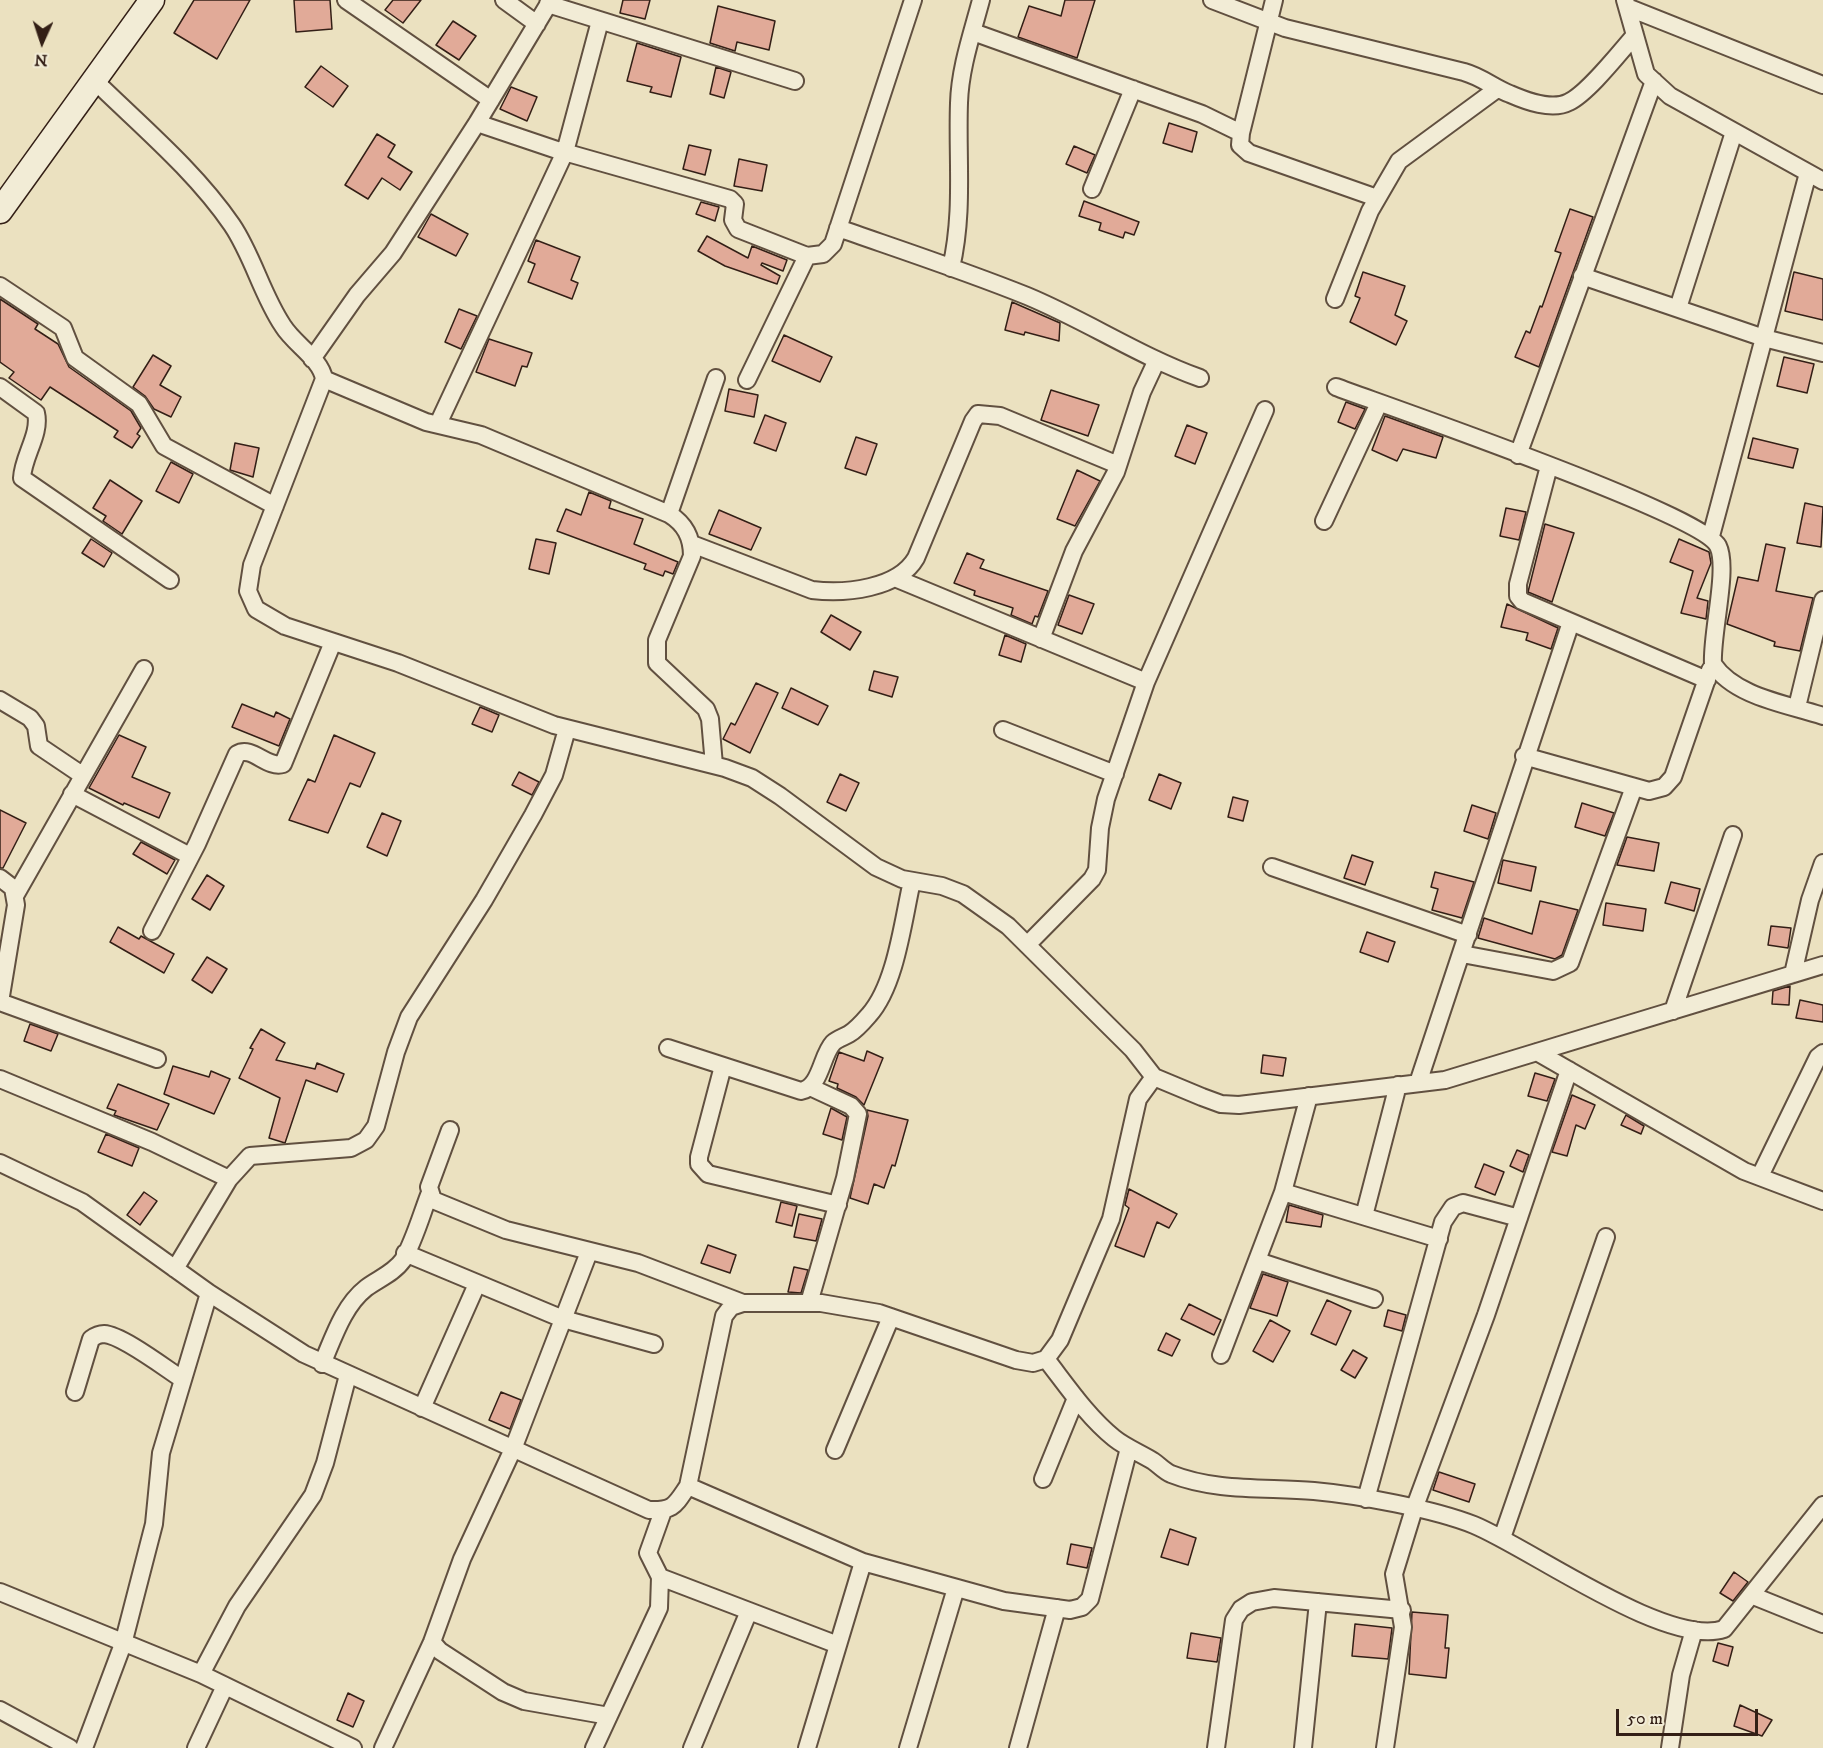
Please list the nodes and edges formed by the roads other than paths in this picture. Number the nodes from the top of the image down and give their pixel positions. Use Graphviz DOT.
graph roads {
  1 [pos="152,0"];
  2 [pos="346,0"];
  3 [pos="504,0"];
  4 [pos="913,0"];
  5 [pos="981,0"];
  6 [pos="1212,0"];
  7 [pos="1274,0"];
  8 [pos="550,2"];
  9 [pos="1626,4"];
  10 [pos="600,21"];
  11 [pos="1269,22"];
  12 [pos="537,24"];
  13 [pos="973,32"];
  14 [pos="1635,36"];
  15 [pos="94,80"];
  16 [pos="795,81"];
  17 [pos="1654,81"];
  18 [pos="1823,85"];
  19 [pos="1133,89"];
  20 [pos="1497,89"];
  21 [pos="491,100"];
  22 [pos="477,123"];
  23 [pos="1734,132"];
  24 [pos="1240,133"];
  25 [pos="565,152"];
  26 [pos="1816,177"];
  27 [pos="1092,189"];
  28 [pos="1377,198"];
  29 [pos="2,205"];
  30 [pos="838,228"];
  31 [pos="807,256"];
  32 [pos="951,268"];
  33 [pos="1582,276"];
  34 [pos="0,286"];
  35 [pos="1335,299"];
  36 [pos="1678,308"];
  37 [pos="1764,338"];
  38 [pos="1823,353"];
  39 [pos="312,359"];
  40 [pos="1156,362"];
  41 [pos="716,378"];
  42 [pos="1200,378"];
  43 [pos="324,379"];
  44 [pos="747,380"];
  45 [pos="0,387"];
  46 [pos="1336,387"];
  47 [pos="1379,403"];
  48 [pos="1265,410"];
  49 [pos="438,424"];
  50 [pos="1518,455"];
  51 [pos="1118,465"];
  52 [pos="1549,466"];
  53 [pos="275,506"];
  54 [pos="669,513"];
  55 [pos="1324,521"];
  56 [pos="1711,536"];
  57 [pos="692,544"];
  58 [pos="895,578"];
  59 [pos="170,580"];
  60 [pos="1823,600"];
  61 [pos="1571,622"];
  62 [pos="1041,639"];
  63 [pos="333,642"];
  64 [pos="1816,656"];
  65 [pos="144,669"];
  66 [pos="1710,672"];
  67 [pos="1146,682"];
  68 [pos="0,700"];
  69 [pos="1797,707"];
  70 [pos="1823,716"];
  71 [pos="567,729"];
  72 [pos="1003,730"];
  73 [pos="1524,756"];
  74 [pos="714,765"];
  75 [pos="1115,774"];
  76 [pos="82,775"];
  77 [pos="1634,787"];
  78 [pos="72,794"];
  79 [pos="1733,835"];
  80 [pos="190,856"];
  81 [pos="1823,862"];
  82 [pos="1272,867"];
  83 [pos="0,878"];
  84 [pos="912,881"];
  85 [pos="16,894"];
  86 [pos="152,931"];
  87 [pos="1468,935"];
  88 [pos="1027,945"];
  89 [pos="1462,954"];
  90 [pos="1823,965"];
  91 [pos="1793,974"];
  92 [pos="0,1002"];
  93 [pos="1673,1011"];
  94 [pos="668,1048"];
  95 [pos="1537,1052"];
  96 [pos="1823,1053"];
  97 [pos="157,1059"];
  98 [pos="723,1066"];
  99 [pos="1569,1070"];
  100 [pos="1154,1077"];
  101 [pos="0,1080"];
  102 [pos="1418,1083"];
  103 [pos="1398,1085"];
  104 [pos="810,1087"];
  105 [pos="1309,1096"];
  106 [pos="450,1130"];
  107 [pos="0,1163"];
  108 [pos="1760,1176"];
  109 [pos="229,1179"];
  110 [pos="1283,1192"];
  111 [pos="429,1195"];
  112 [pos="1823,1201"];
  113 [pos="838,1205"];
  114 [pos="1364,1216"];
  115 [pos="1519,1218"];
  116 [pos="1606,1237"];
  117 [pos="1439,1239"];
  118 [pos="589,1252"];
  119 [pos="405,1253"];
  120 [pos="1258,1261"];
  121 [pos="175,1269"];
  122 [pos="477,1284"];
  123 [pos="209,1293"];
  124 [pos="1374,1299"];
  125 [pos="743,1303"];
  126 [pos="809,1304"];
  127 [pos="891,1317"];
  128 [pos="563,1319"];
  129 [pos="654,1344"];
  130 [pos="1221,1355"];
  131 [pos="1046,1359"];
  132 [pos="322,1364"];
  133 [pos="348,1375"];
  134 [pos="182,1379"];
  135 [pos="75,1392"];
  136 [pos="1076,1398"];
  137 [pos="422,1408"];
  138 [pos="1129,1448"];
  139 [pos="513,1449"];
  140 [pos="836,1450"];
  141 [pos="1043,1479"];
  142 [pos="688,1486"];
  143 [pos="1366,1499"];
  144 [pos="1823,1505"];
  145 [pos="1414,1509"];
  146 [pos="663,1511"];
  147 [pos="1502,1538"];
  148 [pos="863,1562"];
  149 [pos="660,1577"];
  150 [pos="957,1588"];
  151 [pos="0,1592"];
  152 [pos="1751,1595"];
  153 [pos="1318,1602"];
  154 [pos="1057,1608"];
  155 [pos="1402,1610"];
  156 [pos="749,1611"];
  157 [pos="1823,1624"];
  158 [pos="1694,1630"];
  159 [pos="432,1642"];
  160 [pos="123,1644"];
  161 [pos="838,1646"];
  162 [pos="201,1674"];
  163 [pos="225,1686"];
  164 [pos="0,1710"];
  165 [pos="609,1716"];
  166 [pos="200,1746"];
  167 [pos="70,1748"];
  168 [pos="84,1748"];
  169 [pos="353,1748"];
  170 [pos="383,1748"];
  171 [pos="594,1748"];
  172 [pos="692,1748"];
  173 [pos="807,1748"];
  174 [pos="908,1748"];
  175 [pos="1017,1748"];
  176 [pos="1216,1748"];
  177 [pos="1303,1748"];
  178 [pos="1385,1748"];
  179 [pos="1670,1748"];
  1 -- 15 [label="main road"];
  2 -- 21 [label="street"];
  3 -- 12 [label="street"];
  4 -- 30 [label="street"];
  5 -- 13 [label="street"];
  6 -- 11 [label="street"];
  7 -- 11 [label="street"];
  8 -- 10 [label="street"];
  8 -- 12 [label="street"];
  9 -- 14 [label="street"];
  9 -- 18 [label="street"];
  10 -- 16 [label="street"];
  10 -- 25 [label="street"];
  11 -- 20 [label="street"];
  11 -- 24 [label="street"];
  12 -- 21 [label="street"];
  13 -- 19 [label="street"];
  13 -- 32 [label="street"];
  14 -- 17 [label="street"];
  14 -- 20 [label="street"];
  15 -- 29 [label="main road"];
  15 -- 39 [label="street"];
  17 -- 23 [label="street"];
  17 -- 33 [label="street"];
  19 -- 24 [label="street"];
  19 -- 27 [label="street"];
  20 -- 28 [label="street"];
  21 -- 22 [label="street"];
  22 -- 25 [label="street"];
  22 -- 39 [label="street"];
  23 -- 26 [label="street"];
  23 -- 36 [label="street"];
  24 -- 28 [label="street"];
  25 -- 31 [label="street"];
  25 -- 49 [label="street"];
  26 -- 37 [label="street"];
  28 -- 35 [label="street"];
  30 -- 31 [label="street"];
  30 -- 32 [label="street"];
  31 -- 44 [label="street"];
  32 -- 40 [label="street"];
  33 -- 36 [label="street"];
  33 -- 50 [label="street"];
  34 -- 53 [label="street"];
  36 -- 37 [label="street"];
  37 -- 38 [label="street"];
  37 -- 56 [label="street"];
  39 -- 43 [label="street"];
  40 -- 42 [label="street"];
  40 -- 51 [label="street"];
  41 -- 54 [label="street"];
  43 -- 49 [label="street"];
  43 -- 53 [label="street"];
  45 -- 59 [label="street"];
  46 -- 47 [label="street"];
  47 -- 50 [label="street"];
  47 -- 55 [label="street"];
  48 -- 67 [label="street"];
  49 -- 54 [label="street"];
  50 -- 52 [label="street"];
  51 -- 58 [label="street"];
  51 -- 62 [label="street"];
  52 -- 56 [label="street"];
  52 -- 61 [label="street"];
  53 -- 63 [label="street"];
  54 -- 57 [label="street"];
  56 -- 66 [label="street"];
  57 -- 58 [label="street"];
  57 -- 74 [label="street"];
  58 -- 62 [label="street"];
  60 -- 64 [label="street"];
  61 -- 66 [label="street"];
  61 -- 73 [label="street"];
  62 -- 67 [label="street"];
  63 -- 71 [label="street"];
  63 -- 80 [label="street"];
  64 -- 69 [label="street"];
  65 -- 76 [label="street"];
  66 -- 69 [label="street"];
  66 -- 77 [label="street"];
  67 -- 75 [label="street"];
  68 -- 76 [label="street"];
  69 -- 70 [label="street"];
  71 -- 74 [label="street"];
  71 -- 109 [label="street"];
  72 -- 75 [label="street"];
  73 -- 77 [label="street"];
  73 -- 87 [label="street"];
  74 -- 84 [label="street"];
  75 -- 88 [label="street"];
  76 -- 78 [label="street"];
  77 -- 89 [label="street"];
  78 -- 80 [label="street"];
  78 -- 85 [label="street"];
  79 -- 93 [label="street"];
  80 -- 86 [label="street"];
  81 -- 91 [label="street"];
  82 -- 87 [label="street"];
  83 -- 85 [label="street"];
  84 -- 88 [label="street"];
  84 -- 104 [label="street"];
  85 -- 92 [label="street"];
  87 -- 89 [label="street"];
  88 -- 100 [label="street"];
  89 -- 102 [label="street"];
  90 -- 91 [label="street"];
  91 -- 93 [label="street"];
  92 -- 97 [label="street"];
  93 -- 95 [label="street"];
  94 -- 98 [label="street"];
  95 -- 99 [label="street"];
  95 -- 102 [label="street"];
  96 -- 108 [label="street"];
  98 -- 104 [label="street"];
  98 -- 113 [label="street"];
  99 -- 108 [label="street"];
  99 -- 115 [label="street"];
  100 -- 105 [label="street"];
  100 -- 131 [label="street"];
  101 -- 109 [label="street"];
  102 -- 103 [label="street"];
  103 -- 105 [label="street"];
  103 -- 114 [label="street"];
  104 -- 113 [label="street"];
  105 -- 110 [label="street"];
  106 -- 111 [label="street"];
  107 -- 121 [label="street"];
  108 -- 112 [label="street"];
  109 -- 121 [label="street"];
  110 -- 114 [label="street"];
  110 -- 120 [label="street"];
  111 -- 118 [label="street"];
  111 -- 119 [label="street"];
  113 -- 126 [label="street"];
  114 -- 117 [label="street"];
  115 -- 117 [label="street"];
  115 -- 145 [label="street"];
  116 -- 147 [label="street"];
  117 -- 143 [label="street"];
  118 -- 125 [label="street"];
  118 -- 128 [label="street"];
  119 -- 122 [label="street"];
  119 -- 132 [label="street"];
  120 -- 124 [label="street"];
  120 -- 130 [label="street"];
  121 -- 123 [label="street"];
  122 -- 128 [label="street"];
  122 -- 137 [label="street"];
  123 -- 132 [label="street"];
  123 -- 134 [label="street"];
  125 -- 126 [label="street"];
  125 -- 142 [label="street"];
  126 -- 127 [label="street"];
  127 -- 131 [label="street"];
  127 -- 140 [label="street"];
  128 -- 129 [label="street"];
  128 -- 139 [label="street"];
  131 -- 136 [label="street"];
  132 -- 133 [label="street"];
  133 -- 137 [label="street"];
  133 -- 162 [label="street"];
  134 -- 135 [label="street"];
  134 -- 160 [label="street"];
  136 -- 138 [label="street"];
  136 -- 141 [label="street"];
  137 -- 139 [label="street"];
  138 -- 143 [label="street"];
  138 -- 154 [label="street"];
  139 -- 146 [label="street"];
  139 -- 159 [label="street"];
  142 -- 146 [label="street"];
  142 -- 148 [label="street"];
  143 -- 145 [label="street"];
  144 -- 152 [label="street"];
  145 -- 147 [label="street"];
  145 -- 155 [label="street"];
  146 -- 149 [label="street"];
  147 -- 158 [label="street"];
  148 -- 150 [label="street"];
  148 -- 161 [label="street"];
  149 -- 156 [label="street"];
  149 -- 165 [label="street"];
  150 -- 154 [label="street"];
  150 -- 174 [label="street"];
  151 -- 160 [label="street"];
  152 -- 157 [label="street"];
  152 -- 158 [label="street"];
  153 -- 155 [label="street"];
  153 -- 176 [label="street"];
  153 -- 177 [label="street"];
  154 -- 175 [label="street"];
  155 -- 178 [label="street"];
  156 -- 161 [label="street"];
  156 -- 172 [label="street"];
  158 -- 179 [label="street"];
  159 -- 165 [label="street"];
  159 -- 170 [label="street"];
  160 -- 162 [label="street"];
  160 -- 168 [label="street"];
  161 -- 173 [label="street"];
  162 -- 163 [label="street"];
  163 -- 166 [label="street"];
  163 -- 169 [label="street"];
  164 -- 167 [label="street"];
  165 -- 171 [label="street"];
}
